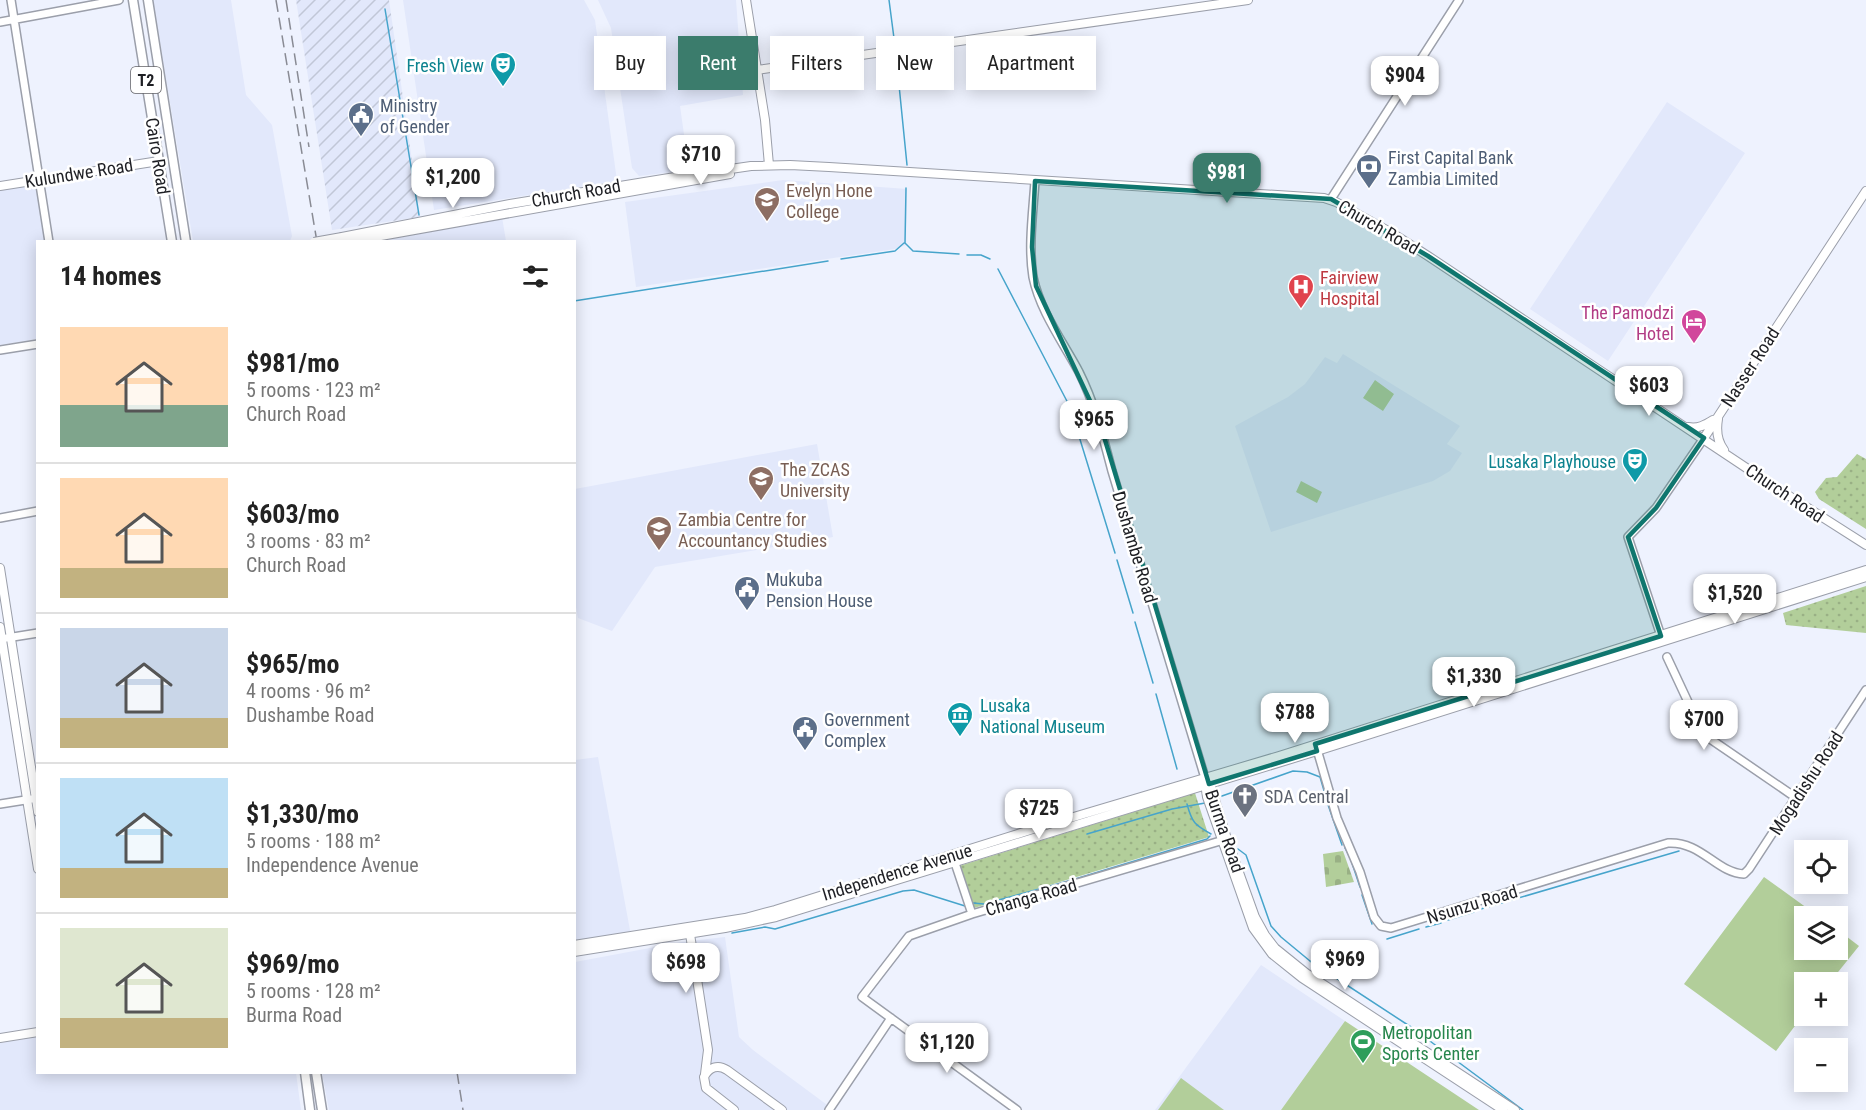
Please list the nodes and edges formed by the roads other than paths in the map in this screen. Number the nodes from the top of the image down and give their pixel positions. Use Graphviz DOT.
graph roads {
  1 [pos="11,0"];
  2 [pos="119,0"];
  3 [pos="133,0"];
  4 [pos="148,0"];
  5 [pos="746,0"];
  6 [pos="1248,0"];
  7 [pos="1459,0"];
  8 [pos="14,20"];
  9 [pos="0,22"];
  10 [pos="752,36"];
  11 [pos="758,70"];
  12 [pos="160,76"];
  13 [pos="758,77"];
  14 [pos="146,79"];
  15 [pos="162,90"];
  16 [pos="148,92"];
  17 [pos="768,149"];
  18 [pos="159,161"];
  19 [pos="769,165"];
  20 [pos="731,169"];
  21 [pos="39,179"];
  22 [pos="1035,181"];
  23 [pos="0,186"];
  24 [pos="1866,191"];
  25 [pos="1331,200"];
  26 [pos="345,239"];
  27 [pos="49,240"];
  28 [pos="172,240"];
  29 [pos="186,240"];
  30 [pos="36,344"];
  31 [pos="0,350"];
  32 [pos="1721,412"];
  33 [pos="1684,425"];
  34 [pos="1704,438"];
  35 [pos="1728,455"];
  36 [pos="36,512"];
  37 [pos="0,518"];
  38 [pos="1866,545"];
  39 [pos="0,568"];
  40 [pos="1865,571"];
  41 [pos="0,627"];
  42 [pos="36,633"];
  43 [pos="1661,636"];
  44 [pos="11,638"];
  45 [pos="1,639"];
  46 [pos="1668,657"];
  47 [pos="1866,690"];
  48 [pos="1316,748"];
  49 [pos="1206,782"];
  50 [pos="1795,798"];
  51 [pos="33,799"];
  52 [pos="0,804"];
  53 [pos="1225,840"];
  54 [pos="36,841"];
  55 [pos="952,854"];
  56 [pos="955,864"];
  57 [pos="1744,874"];
  58 [pos="972,914"];
  59 [pos="690,934"];
  60 [pos="576,945"];
  61 [pos="576,952"];
  62 [pos="891,1018"];
  63 [pos="36,1032"];
  64 [pos="0,1038"];
  65 [pos="708,1050"];
  66 [pos="719,1066"];
  67 [pos="305,1074"];
  68 [pos="316,1074"];
  69 [pos="705,1074"];
  70 [pos="310,1110"];
  71 [pos="322,1110"];
  72 [pos="734,1110"];
  73 [pos="782,1110"];
  74 [pos="829,1110"];
  75 [pos="1017,1110"];
  76 [pos="1503,1110"];
  77 [pos="1515,1110"];
  1 -- 8 [label="street"];
  2 -- 8 [label="street"];
  3 -- 14 [label="main road, Cairo Road / T2"];
  4 -- 12 [label="main road, Cairo Road / T2"];
  5 -- 10 [label="main road"];
  6 -- 11 [label="main road"];
  7 -- 25 [label="street"];
  8 -- 9 [label="street"];
  8 -- 21 [label="street"];
  12 -- 14 [label="main road"];
  12 -- 15 [label="main road, Cairo Road / T2"];
  13 -- 17 [label="main road"];
  14 -- 16 [label="main road, Cairo Road / T2"];
  15 -- 16 [label="main road"];
  15 -- 29 [label="main road, Cairo Road / T2"];
  16 -- 18 [label="main road, Cairo Road / T2"];
  17 -- 19 [label="main road"];
  17 -- 20 [label="main road"];
  18 -- 21 [label="main road, Kulundwe Road"];
  18 -- 28 [label="main road, Cairo Road / T2"];
  19 -- 20 [label="main road, Church Road"];
  19 -- 22 [label="main road, Church Road"];
  19 -- 26 [label="main road, Church Road"];
  20 -- 26 [label="main road, Church Road"];
  21 -- 23 [label="main road, Kulundwe Road"];
  21 -- 27 [label="street"];
  22 -- 25 [label="main road, Church Road"];
  22 -- 49 [label="street, Dushambe Road"];
  24 -- 32 [label="main road, Nasser Road"];
  25 -- 33 [label="main road, Church Road"];
  30 -- 31 [label="street"];
  32 -- 33 [label="main road"];
  32 -- 34 [label="main road, Nasser Road"];
  32 -- 35 [label="main road"];
  33 -- 34 [label="main road, Church Road"];
  34 -- 35 [label="main road, Church Road"];
  34 -- 43 [label="street, Nasser Road"];
  35 -- 38 [label="main road, Church Road"];
  36 -- 37 [label="street"];
  39 -- 44 [label="main road"];
  40 -- 43 [label="main road, Independence Avenue"];
  40 -- 48 [label="main road, Independence Avenue"];
  41 -- 45 [label="main road"];
  42 -- 44 [label="street"];
  43 -- 48 [label="main road, Independence Avenue"];
  44 -- 45 [label="street"];
  44 -- 51 [label="main road"];
  45 -- 51 [label="main road"];
  46 -- 50 [label="street"];
  47 -- 50 [label="street, Mogadishu Road"];
  48 -- 49 [label="main road, Independence Avenue"];
  48 -- 57 [label="street, Nsunzu Road"];
  49 -- 53 [label="main road, Burma Road"];
  49 -- 55 [label="main road, Independence Avenue"];
  49 -- 56 [label="main road, Independence Avenue"];
  50 -- 57 [label="street, Mogadishu Road"];
  51 -- 52 [label="street"];
  51 -- 54 [label="main road"];
  53 -- 58 [label="street, Changa Road"];
  53 -- 76 [label="main road, Burma Road"];
  53 -- 77 [label="main road, Burma Road"];
  55 -- 56 [label="street"];
  55 -- 60 [label="main road, Independence Avenue"];
  56 -- 58 [label="street"];
  56 -- 59 [label="main road, Independence Avenue"];
  58 -- 62 [label="street, Changa Road"];
  59 -- 61 [label="main road, Independence Avenue"];
  59 -- 65 [label="main road"];
  62 -- 74 [label="street"];
  62 -- 75 [label="street"];
  63 -- 64 [label="main road"];
  65 -- 66 [label="main road"];
  65 -- 69 [label="main road"];
  66 -- 69 [label="main road"];
  66 -- 73 [label="main road"];
  67 -- 70 [label="main road"];
  68 -- 71 [label="main road"];
  69 -- 72 [label="main road"];
}
